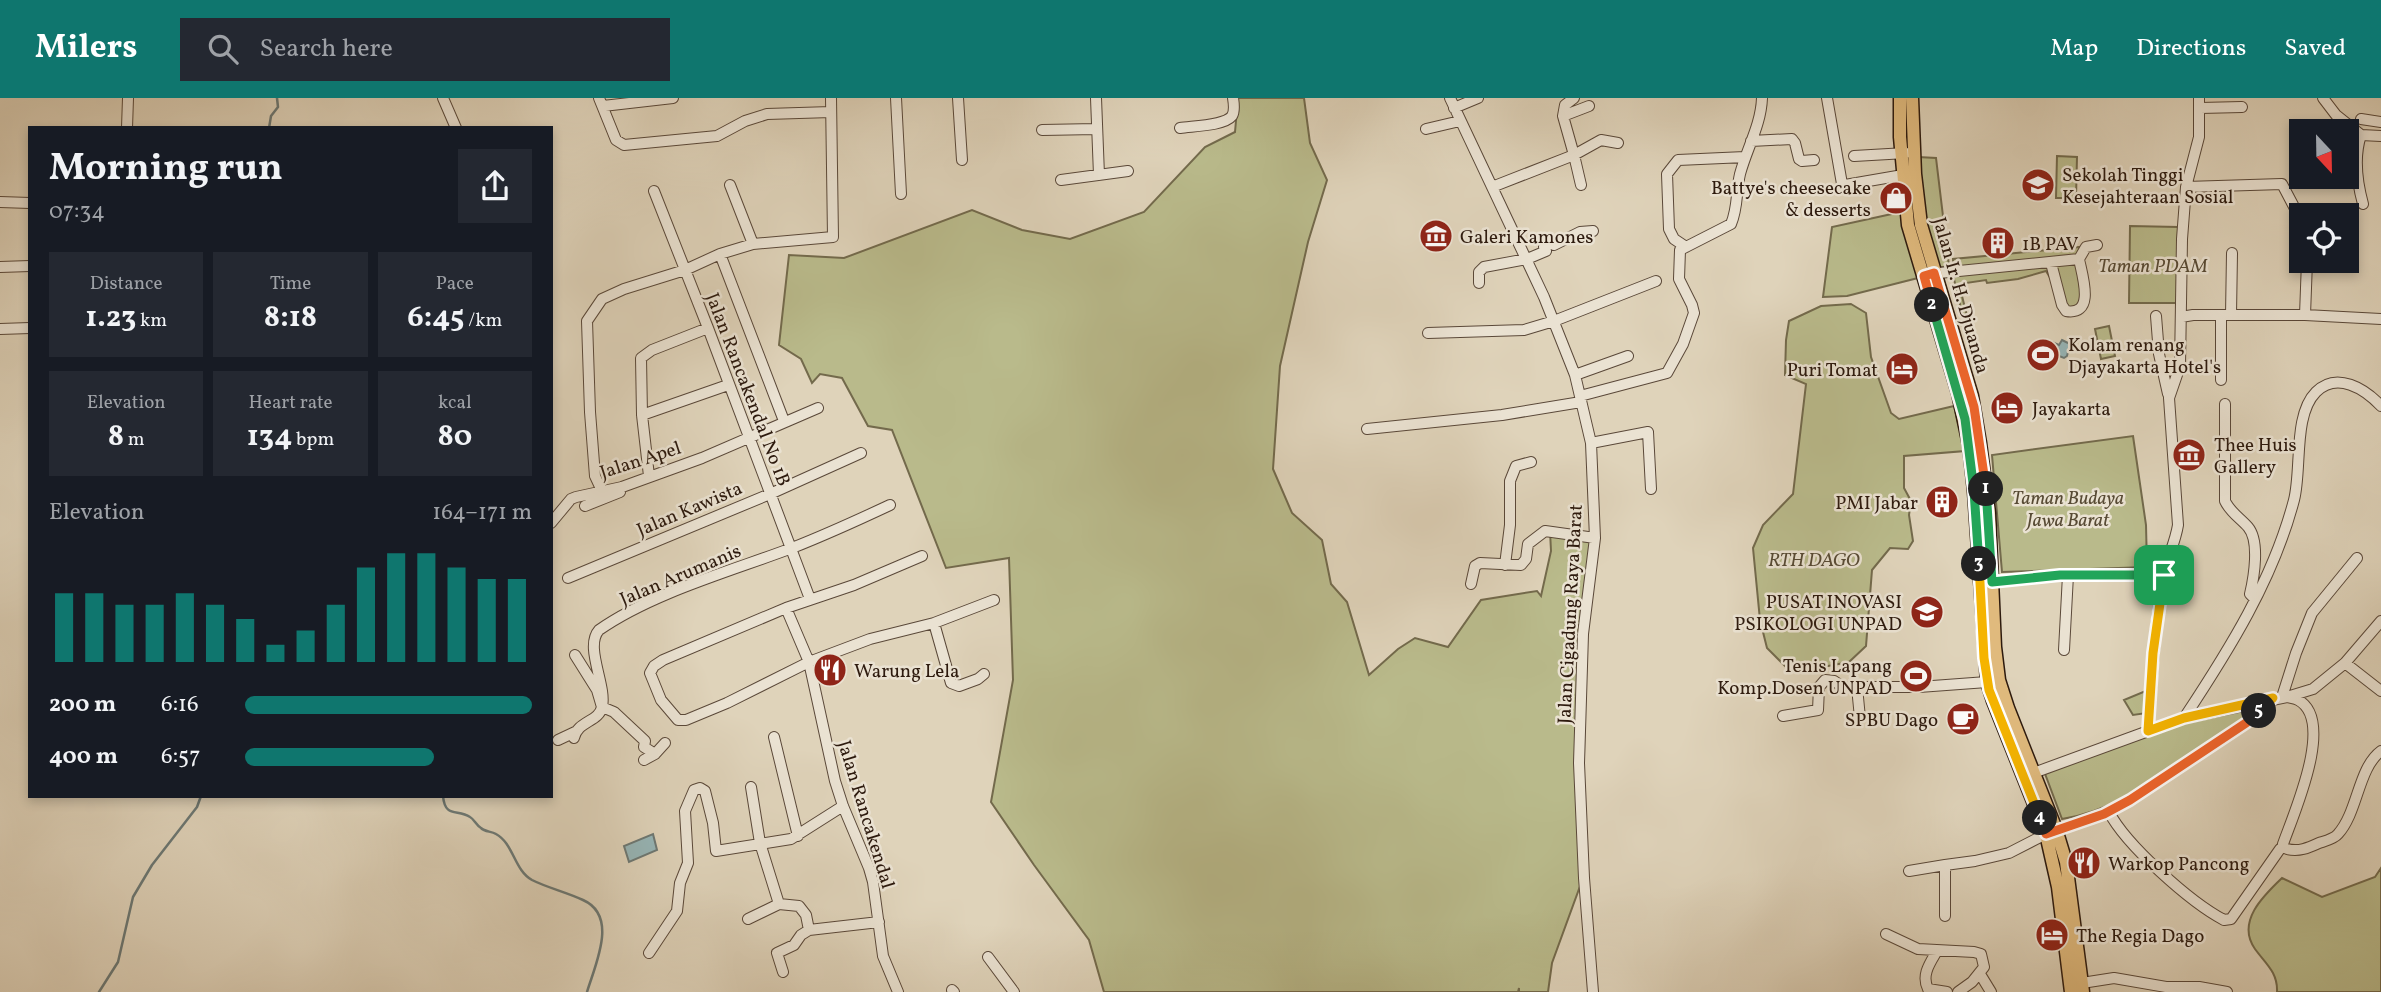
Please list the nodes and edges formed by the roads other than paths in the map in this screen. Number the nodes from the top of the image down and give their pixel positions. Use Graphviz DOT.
graph roads {
  1 [pos="128,98"];
  2 [pos="443,98"];
  3 [pos="673,98"];
  4 [pos="831,98"];
  5 [pos="896,98"];
  6 [pos="958,98"];
  7 [pos="1096,98"];
  8 [pos="1233,98"];
  9 [pos="1450,98"];
  10 [pos="1478,98"];
  11 [pos="1574,98"];
  12 [pos="1762,98"];
  13 [pos="1828,98"];
  14 [pos="1900,98"];
  15 [pos="1912,98"];
  16 [pos="2323,98"];
  17 [pos="601,102"];
  18 [pos="2200,103"];
  19 [pos="1589,106"];
  20 [pos="2242,107"];
  21 [pos="1454,108"];
  22 [pos="831,112"];
  23 [pos="1563,116"];
  24 [pos="2361,119"];
  25 [pos="1460,121"];
  26 [pos="2381,122"];
  27 [pos="127,126"];
  28 [pos="455,126"];
  29 [pos="1180,128"];
  30 [pos="1097,129"];
  31 [pos="1426,129"];
  32 [pos="1042,130"];
  33 [pos="2361,135"];
  34 [pos="2381,136"];
  35 [pos="1751,141"];
  36 [pos="1618,143"];
  37 [pos="1907,153"];
  38 [pos="1574,155"];
  39 [pos="1854,156"];
  40 [pos="1745,158"];
  41 [pos="962,160"];
  42 [pos="1814,160"];
  43 [pos="1128,171"];
  44 [pos="1099,175"];
  45 [pos="1903,175"];
  46 [pos="1061,180"];
  47 [pos="730,185"];
  48 [pos="1581,185"];
  49 [pos="1492,187"];
  50 [pos="2186,187"];
  51 [pos="654,191"];
  52 [pos="901,194"];
  53 [pos="0,202"];
  54 [pos="28,203"];
  55 [pos="2292,203"];
  56 [pos="2363,204"];
  57 [pos="1593,232"];
  58 [pos="753,244"];
  59 [pos="2097,245"];
  60 [pos="1686,247"];
  61 [pos="2232,253"];
  62 [pos="720,254"];
  63 [pos="1527,259"];
  64 [pos="2079,259"];
  65 [pos="2051,263"];
  66 [pos="28,266"];
  67 [pos="0,267"];
  68 [pos="685,270"];
  69 [pos="2307,273"];
  70 [pos="1929,274"];
  71 [pos="1656,281"];
  72 [pos="1479,283"];
  73 [pos="2226,315"];
  74 [pos="2305,315"];
  75 [pos="2155,316"];
  76 [pos="2181,317"];
  77 [pos="2381,319"];
  78 [pos="1554,321"];
  79 [pos="28,328"];
  80 [pos="708,328"];
  81 [pos="0,329"];
  82 [pos="1428,333"];
  83 [pos="1628,356"];
  84 [pos="1575,375"];
  85 [pos="2221,380"];
  86 [pos="729,385"];
  87 [pos="2169,398"];
  88 [pos="1581,399"];
  89 [pos="2225,404"];
  90 [pos="2381,406"];
  91 [pos="818,408"];
  92 [pos="642,415"];
  93 [pos="784,421"];
  94 [pos="1367,429"];
  95 [pos="749,438"];
  96 [pos="1591,443"];
  97 [pos="861,453"];
  98 [pos="1531,462"];
  99 [pos="649,476"];
  100 [pos="622,487"];
  101 [pos="1651,489"];
  102 [pos="602,491"];
  103 [pos="770,494"];
  104 [pos="890,505"];
  105 [pos="585,506"];
  106 [pos="553,520"];
  107 [pos="1595,538"];
  108 [pos="791,548"];
  109 [pos="922,556"];
  110 [pos="2357,558"];
  111 [pos="1505,565"];
  112 [pos="2068,575"];
  113 [pos="2164,575"];
  114 [pos="568,578"];
  115 [pos="1986,582"];
  116 [pos="1471,584"];
  117 [pos="810,599"];
  118 [pos="2255,599"];
  119 [pos="994,600"];
  120 [pos="786,608"];
  121 [pos="2381,621"];
  122 [pos="934,623"];
  123 [pos="2064,650"];
  124 [pos="575,655"];
  125 [pos="809,662"];
  126 [pos="2345,663"];
  127 [pos="984,674"];
  128 [pos="1987,682"];
  129 [pos="1857,687"];
  130 [pos="2381,691"];
  131 [pos="2281,697"];
  132 [pos="602,707"];
  133 [pos="1783,716"];
  134 [pos="1860,718"];
  135 [pos="2184,718"];
  136 [pos="2148,731"];
  137 [pos="774,737"];
  138 [pos="558,740"];
  139 [pos="665,743"];
  140 [pos="2381,751"];
  141 [pos="654,754"];
  142 [pos="644,760"];
  143 [pos="2029,775"];
  144 [pos="751,788"];
  145 [pos="843,806"];
  146 [pos="2109,812"];
  147 [pos="2051,831"];
  148 [pos="798,836"];
  149 [pos="760,843"];
  150 [pos="2283,847"];
  151 [pos="1945,865"];
  152 [pos="1909,871"];
  153 [pos="779,904"];
  154 [pos="1945,916"];
  155 [pos="748,919"];
  156 [pos="879,922"];
  157 [pos="809,930"];
  158 [pos="1886,934"];
  159 [pos="1937,951"];
  160 [pos="649,953"];
  161 [pos="988,957"];
  162 [pos="783,972"];
  163 [pos="1980,974"];
  164 [pos="2083,988"];
  165 [pos="1932,991"];
  166 [pos="898,992"];
  167 [pos="1014,992"];
  168 [pos="1593,992"];
  169 [pos="1947,992"];
  170 [pos="1958,992"];
  171 [pos="1991,992"];
  172 [pos="2071,992"];
  173 [pos="2227,992"];
  1 -- 27 [label="street"];
  2 -- 28 [label="street"];
  3 -- 17 [label="street"];
  4 -- 22 [label="street"];
  5 -- 52 [label="street"];
  6 -- 41 [label="street"];
  7 -- 30 [label="street"];
  8 -- 29 [label="street"];
  9 -- 21 [label="street, Jalan Cigadung Raya Barat"];
  10 -- 21 [label="street"];
  11 -- 23 [label="street"];
  12 -- 35 [label="street"];
  13 -- 45 [label="street"];
  14 -- 37 [label="main road, Jalan Ir. H. Djuanda"];
  15 -- 37 [label="main road, Jalan Ir. H. Djuanda"];
  16 -- 33 [label="street"];
  17 -- 22 [label="street"];
  18 -- 20 [label="street"];
  18 -- 50 [label="street"];
  19 -- 23 [label="street"];
  21 -- 25 [label="street, Jalan Cigadung Raya Barat"];
  22 -- 58 [label="street"];
  23 -- 38 [label="street"];
  24 -- 26 [label="street"];
  25 -- 31 [label="street"];
  25 -- 49 [label="street, Jalan Cigadung Raya Barat"];
  30 -- 32 [label="street"];
  30 -- 44 [label="street"];
  33 -- 34 [label="street"];
  33 -- 56 [label="street"];
  35 -- 40 [label="street"];
  35 -- 42 [label="street"];
  36 -- 38 [label="street"];
  37 -- 39 [label="street"];
  37 -- 45 [label="main road, Jalan Ir. H. Djuanda"];
  37 -- 70 [label="main road, Jalan Ir. H. Djuanda"];
  38 -- 48 [label="street"];
  38 -- 49 [label="street"];
  40 -- 60 [label="street"];
  40 -- 60 [label="street"];
  43 -- 44 [label="street"];
  44 -- 46 [label="street"];
  45 -- 70 [label="main road, Jalan Ir. H. Djuanda"];
  47 -- 58 [label="street"];
  49 -- 63 [label="street, Jalan Cigadung Raya Barat"];
  50 -- 55 [label="street"];
  50 -- 76 [label="street"];
  51 -- 68 [label="street, Jalan Rancakendal No 1B"];
  53 -- 54 [label="street"];
  57 -- 63 [label="street"];
  58 -- 62 [label="street"];
  59 -- 64 [label="street"];
  60 -- 88 [label="street"];
  61 -- 73 [label="street"];
  62 -- 68 [label="street"];
  62 -- 93 [label="street"];
  63 -- 72 [label="street"];
  63 -- 78 [label="street, Jalan Cigadung Raya Barat"];
  64 -- 65 [label="street"];
  64 -- 65 [label="street"];
  65 -- 70 [label="street"];
  66 -- 67 [label="street"];
  68 -- 80 [label="street, Jalan Rancakendal No 1B"];
  68 -- 102 [label="street"];
  69 -- 74 [label="street"];
  70 -- 115 [label="main road, Jalan Ir. H. Djuanda"];
  71 -- 78 [label="street"];
  73 -- 74 [label="street"];
  73 -- 76 [label="street"];
  73 -- 85 [label="street"];
  74 -- 77 [label="street"];
  75 -- 87 [label="street"];
  76 -- 87 [label="street"];
  78 -- 82 [label="street"];
  78 -- 84 [label="street, Jalan Cigadung Raya Barat"];
  79 -- 81 [label="street"];
  80 -- 86 [label="street, Jalan Rancakendal No 1B"];
  80 -- 92 [label="street"];
  83 -- 84 [label="street"];
  84 -- 88 [label="street, Jalan Cigadung Raya Barat"];
  86 -- 92 [label="street"];
  86 -- 95 [label="street, Jalan Rancakendal No 1B"];
  87 -- 113 [label="street"];
  88 -- 94 [label="street"];
  88 -- 96 [label="street, Jalan Cigadung Raya Barat"];
  89 -- 118 [label="street"];
  90 -- 118 [label="street"];
  91 -- 93 [label="street, Jalan Apel"];
  92 -- 99 [label="street"];
  93 -- 95 [label="street, Jalan Apel"];
  95 -- 99 [label="street, Jalan Apel"];
  95 -- 103 [label="street, Jalan Rancakendal No 1B"];
  96 -- 101 [label="street"];
  96 -- 107 [label="street, Jalan Cigadung Raya Barat"];
  97 -- 103 [label="street, Jalan Kawista"];
  98 -- 111 [label="street"];
  99 -- 100 [label="street, Jalan Apel"];
  100 -- 102 [label="street, Jalan Apel"];
  100 -- 105 [label="street"];
  102 -- 106 [label="street, Jalan Apel"];
  103 -- 108 [label="street, Jalan Rancakendal No 1B"];
  103 -- 114 [label="street, Jalan Kawista"];
  104 -- 108 [label="street, Jalan Arumanis"];
  107 -- 111 [label="street"];
  107 -- 168 [label="street, Jalan Cigadung Raya Barat"];
  108 -- 117 [label="street, Jalan Rancakendal No 1B"];
  108 -- 132 [label="street, Jalan Arumanis"];
  109 -- 117 [label="street"];
  110 -- 131 [label="street"];
  111 -- 116 [label="street"];
  112 -- 113 [label="street"];
  112 -- 115 [label="street"];
  112 -- 123 [label="street"];
  113 -- 136 [label="street"];
  115 -- 128 [label="main road, Jalan Ir. H. Djuanda"];
  115 -- 143 [label="main road, Jalan Ir. H. Djuanda"];
  117 -- 120 [label="street"];
  118 -- 135 [label="street"];
  119 -- 122 [label="street"];
  120 -- 125 [label="street, Jalan Rancakendal"];
  120 -- 125 [label="street"];
  121 -- 126 [label="street"];
  122 -- 125 [label="street"];
  122 -- 127 [label="street"];
  124 -- 132 [label="street"];
  125 -- 145 [label="street, Jalan Rancakendal"];
  126 -- 130 [label="street"];
  126 -- 131 [label="street"];
  128 -- 129 [label="street"];
  128 -- 143 [label="main road, Jalan Ir. H. Djuanda"];
  129 -- 133 [label="street"];
  129 -- 134 [label="street"];
  131 -- 135 [label="street"];
  131 -- 146 [label="street"];
  131 -- 150 [label="street"];
  132 -- 138 [label="street"];
  132 -- 141 [label="street"];
  135 -- 136 [label="street"];
  136 -- 143 [label="street"];
  137 -- 148 [label="street"];
  139 -- 141 [label="street"];
  140 -- 150 [label="street"];
  141 -- 142 [label="street"];
  143 -- 147 [label="main road, Jalan Ir. H. Djuanda"];
  144 -- 149 [label="street"];
  145 -- 148 [label="street"];
  145 -- 156 [label="street, Jalan Rancakendal"];
  146 -- 147 [label="street"];
  146 -- 150 [label="street"];
  147 -- 151 [label="street"];
  147 -- 164 [label="main road, Jalan Ir. H. Djuanda"];
  147 -- 172 [label="main road, Jalan Ir. H. Djuanda"];
  148 -- 149 [label="street"];
  149 -- 153 [label="street"];
  149 -- 160 [label="street"];
  151 -- 152 [label="street"];
  151 -- 154 [label="street"];
  153 -- 155 [label="street"];
  153 -- 157 [label="street"];
  156 -- 157 [label="street"];
  156 -- 166 [label="street, Jalan Rancakendal"];
  157 -- 162 [label="street"];
  158 -- 159 [label="street"];
  159 -- 163 [label="street"];
  159 -- 165 [label="street"];
  161 -- 167 [label="street"];
  163 -- 170 [label="street"];
  163 -- 171 [label="street"];
  164 -- 173 [label="street"];
  165 -- 169 [label="street"];
}
